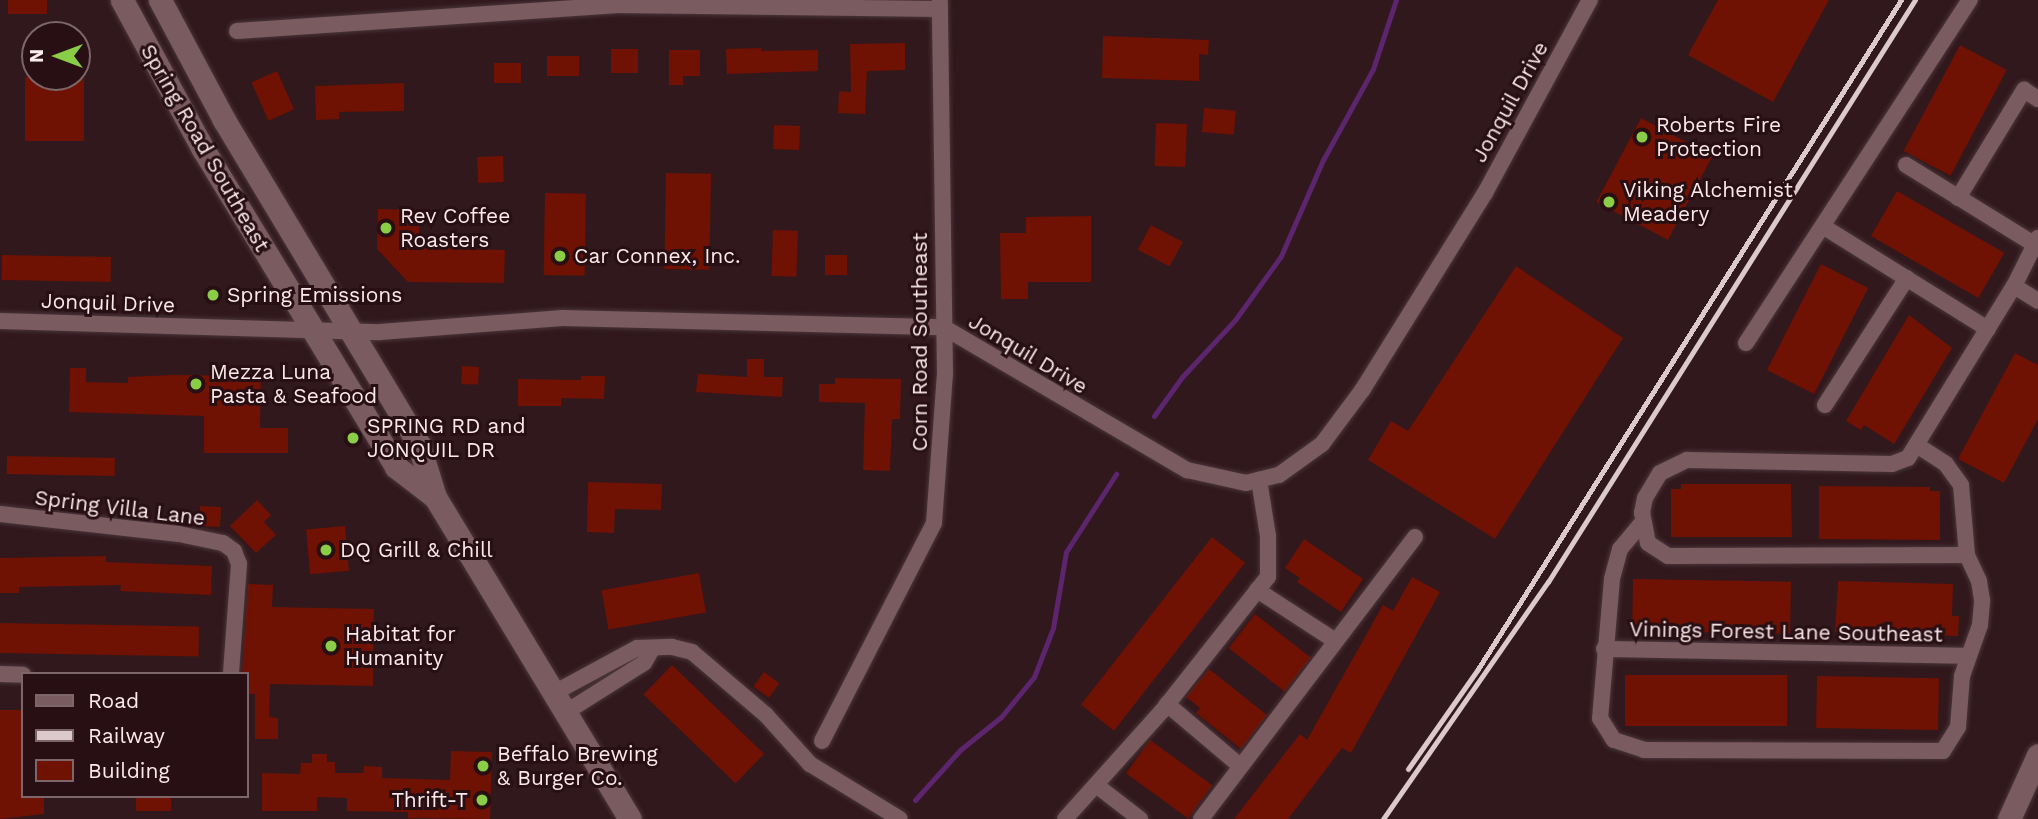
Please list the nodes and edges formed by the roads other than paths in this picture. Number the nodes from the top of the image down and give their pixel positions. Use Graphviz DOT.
graph roads {
  1 [pos="122,0"];
  2 [pos="160,0"];
  3 [pos="1590,0"];
  4 [pos="1970,0"];
  5 [pos="940,5"];
  6 [pos="237,32"];
  7 [pos="2038,99"];
  8 [pos="1906,165"];
  9 [pos="1958,198"];
  10 [pos="1824,227"];
  11 [pos="2036,241"];
  12 [pos="1907,278"];
  13 [pos="2014,286"];
  14 [pos="2038,300"];
  15 [pos="0,321"];
  16 [pos="943,327"];
  17 [pos="312,329"];
  18 [pos="1988,329"];
  19 [pos="352,331"];
  20 [pos="1746,343"];
  21 [pos="1825,405"];
  22 [pos="1917,445"];
  23 [pos="1259,480"];
  24 [pos="435,497"];
  25 [pos="0,514"];
  26 [pos="1641,524"];
  27 [pos="1415,537"];
  28 [pos="1966,555"];
  29 [pos="1258,590"];
  30 [pos="1334,640"];
  31 [pos="1604,649"];
  32 [pos="1967,656"];
  33 [pos="231,672"];
  34 [pos="0,674"];
  35 [pos="21,675"];
  36 [pos="558,704"];
  37 [pos="1167,704"];
  38 [pos="822,741"];
  39 [pos="2038,755"];
  40 [pos="1240,766"];
  41 [pos="1096,785"];
  42 [pos="630,819"];
  43 [pos="900,819"];
  44 [pos="1065,819"];
  45 [pos="1140,819"];
  46 [pos="1201,819"];
  47 [pos="2009,819"];
  1 -- 17 [label="main road, Spring Road Southeast"];
  2 -- 19 [label="main road, Spring Road Southeast"];
  3 -- 23 [label="street, Jonquil Drive"];
  4 -- 10 [label="street"];
  5 -- 6 [label="street"];
  5 -- 16 [label="street, Corn Road Southeast"];
  7 -- 9 [label="street"];
  8 -- 9 [label="street"];
  9 -- 11 [label="street"];
  10 -- 12 [label="street"];
  10 -- 20 [label="street"];
  11 -- 13 [label="street, Vinings Forest Lane Southeast"];
  12 -- 18 [label="street"];
  12 -- 21 [label="street"];
  13 -- 14 [label="street"];
  13 -- 18 [label="street, Vinings Forest Lane Southeast"];
  15 -- 17 [label="street, Jonquil Drive"];
  16 -- 19 [label="street, Jonquil Drive"];
  16 -- 23 [label="street, Jonquil Drive"];
  16 -- 38 [label="street, Corn Road Southeast"];
  17 -- 19 [label="street, Jonquil Drive"];
  17 -- 24 [label="main road, Spring Road Southeast"];
  18 -- 22 [label="street, Vinings Forest Lane Southeast"];
  19 -- 24 [label="main road, Spring Road Southeast"];
  22 -- 26 [label="street, Vinings Forest Lane Southeast"];
  22 -- 28 [label="street, Vinings Forest Lane Southeast"];
  23 -- 29 [label="street"];
  24 -- 36 [label="main road, Spring Road Southeast"];
  25 -- 33 [label="street, Spring Villa Lane"];
  26 -- 28 [label="street"];
  26 -- 31 [label="street, Vinings Forest Lane Southeast"];
  27 -- 30 [label="street"];
  28 -- 32 [label="street, Vinings Forest Lane Southeast"];
  29 -- 30 [label="street"];
  29 -- 37 [label="street"];
  30 -- 40 [label="street"];
  31 -- 32 [label="street, Vinings Forest Lane Southeast"];
  31 -- 32 [label="street, Vinings Forest Lane Southeast"];
  34 -- 35 [label="street"];
  36 -- 42 [label="main road, Spring Road Southeast"];
  36 -- 43 [label="street"];
  37 -- 40 [label="street"];
  37 -- 41 [label="street"];
  39 -- 47 [label="main road"];
  40 -- 46 [label="street"];
  41 -- 44 [label="street"];
  41 -- 45 [label="street"];
}
